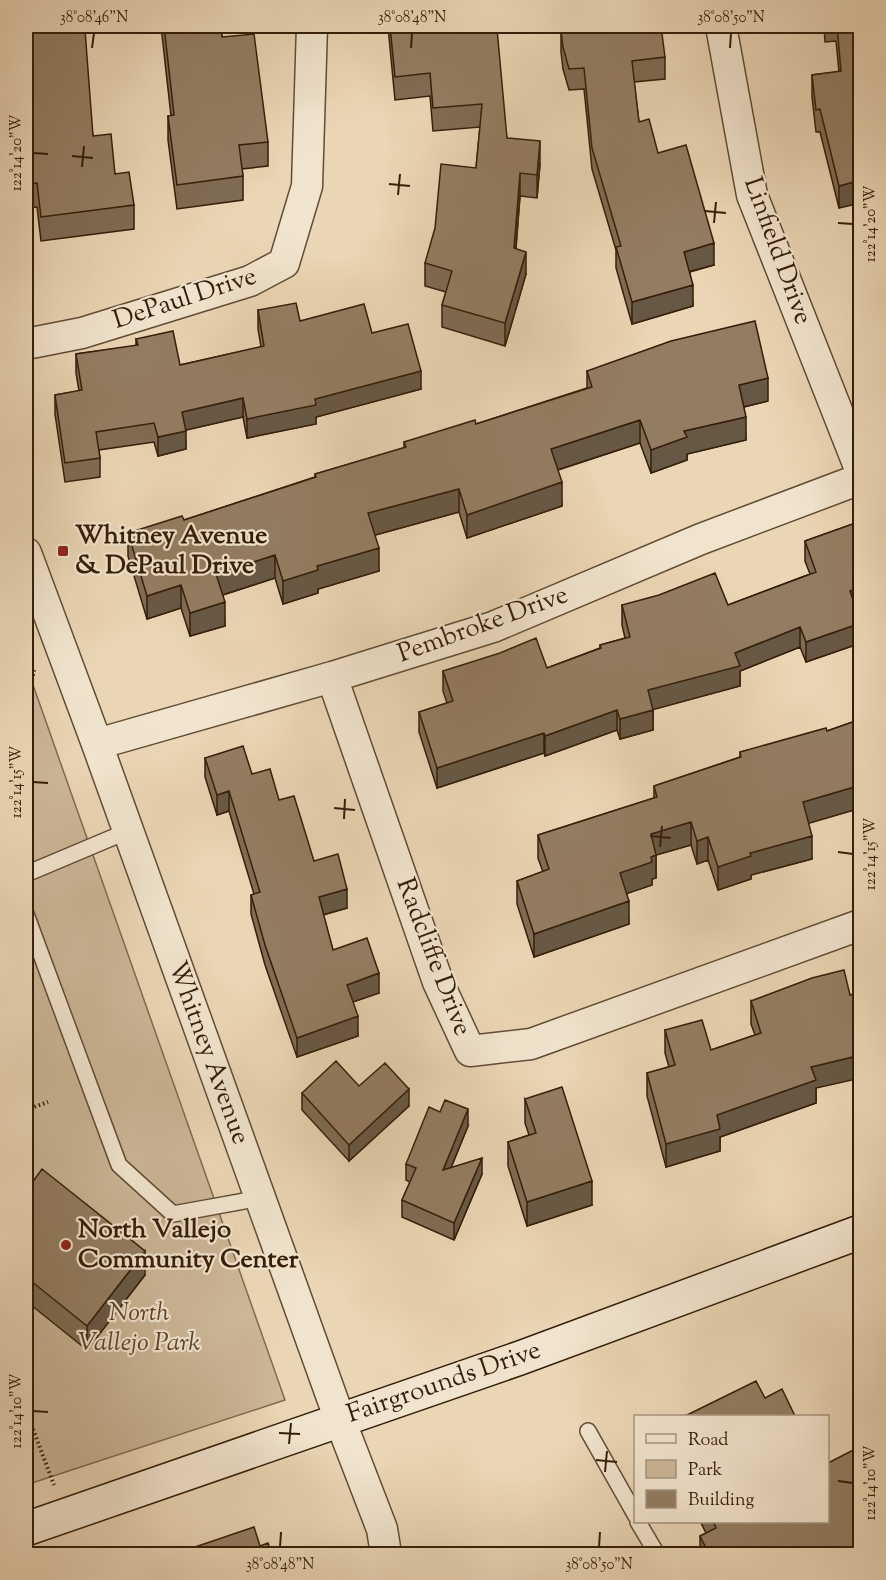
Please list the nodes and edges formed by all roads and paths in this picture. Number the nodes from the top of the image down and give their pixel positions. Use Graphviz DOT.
graph roads {
  1 [pos="312,26"];
  2 [pos="721,26"];
  3 [pos="26,344"];
  4 [pos="861,469"];
  5 [pos="861,479"];
  6 [pos="26,553"];
  7 [pos="332,677"];
  8 [pos="97,744"];
  9 [pos="128,831"];
  10 [pos="26,874"];
  11 [pos="26,914"];
  12 [pos="861,925"];
  13 [pos="48,1102"];
  14 [pos="26,1110"];
  15 [pos="261,1198"];
  16 [pos="861,1232"];
  17 [pos="26,1418"];
  18 [pos="340,1420"];
  19 [pos="588,1431"];
  20 [pos="57,1491"];
  21 [pos="634,1512"];
  22 [pos="639,1523"];
  23 [pos="26,1529"];
  24 [pos="386,1554"];
  25 [pos="657,1554"];
  1 -- 3 [label="street, DePaul Drive"];
  2 -- 4 [label="street, Linfield Drive"];
  5 -- 7 [label="street, Pembroke Drive"];
  6 -- 8 [label="street, Whitney Avenue"];
  7 -- 8 [label="street, Pembroke Drive"];
  7 -- 12 [label="street, Radcliffe Drive"];
  8 -- 9 [label="street, Whitney Avenue"];
  9 -- 10 [label="lane"];
  9 -- 15 [label="street, Whitney Avenue"];
  11 -- 15 [label="lane"];
  13 -- 14 [label="path"];
  15 -- 18 [label="street, Whitney Avenue"];
  16 -- 18 [label="main road, Fairgrounds Drive"];
  17 -- 20 [label="path"];
  18 -- 23 [label="main road, Fairgrounds Drive"];
  18 -- 24 [label="street, Whitney Avenue"];
  19 -- 21 [label="lane"];
  22 -- 25 [label="lane"];
}
